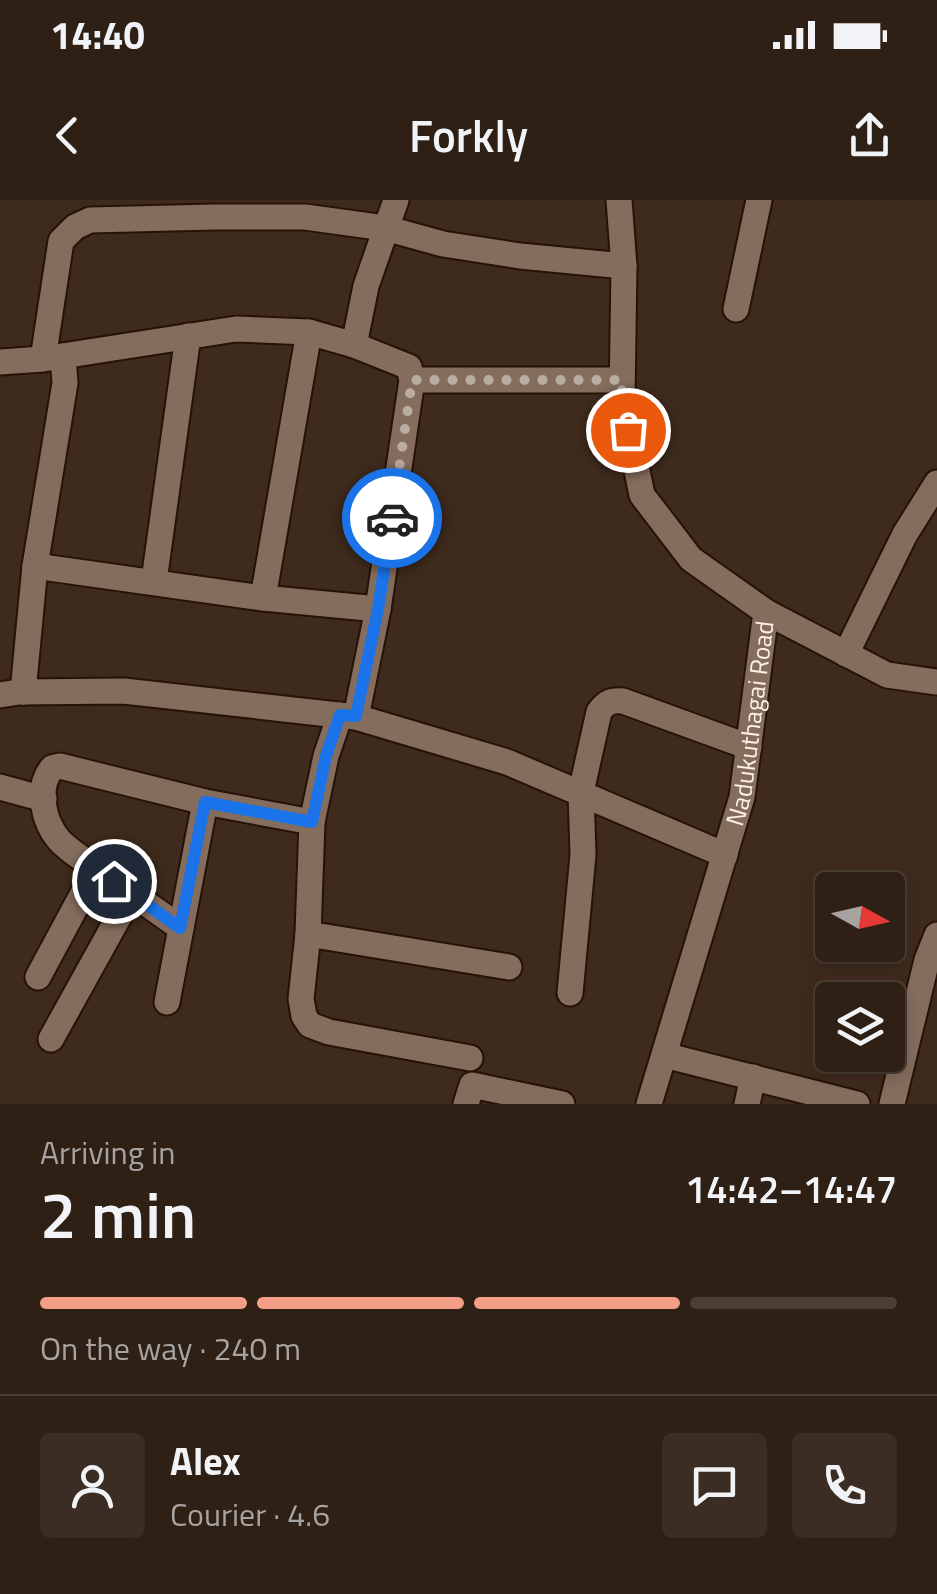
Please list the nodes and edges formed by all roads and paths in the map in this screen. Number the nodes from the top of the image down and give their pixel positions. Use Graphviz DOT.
graph roads {
  1 [pos="396,200"];
  2 [pos="619,200"];
  3 [pos="758,200"];
  4 [pos="385,228"];
  5 [pos="624,266"];
  6 [pos="736,310"];
  7 [pos="309,332"];
  8 [pos="188,336"];
  9 [pos="354,345"];
  10 [pos="53,358"];
  11 [pos="0,362"];
  12 [pos="412,380"];
  13 [pos="622,380"];
  14 [pos="937,483"];
  15 [pos="35,566"];
  16 [pos="154,581"];
  17 [pos="263,598"];
  18 [pos="378,609"];
  19 [pos="766,612"];
  20 [pos="846,654"];
  21 [pos="937,682"];
  22 [pos="12,694"];
  23 [pos="348,716"];
  24 [pos="748,747"];
  25 [pos="0,786"];
  26 [pos="582,792"];
  27 [pos="44,799"];
  28 [pos="205,802"];
  29 [pos="312,822"];
  30 [pos="725,854"];
  31 [pos="96,868"];
  32 [pos="132,893"];
  33 [pos="180,928"];
  34 [pos="308,934"];
  35 [pos="937,935"];
  36 [pos="508,967"];
  37 [pos="38,977"];
  38 [pos="570,993"];
  39 [pos="167,1002"];
  40 [pos="51,1040"];
  41 [pos="664,1055"];
  42 [pos="470,1058"];
  43 [pos="753,1077"];
  44 [pos="840,1102"];
  45 [pos="466,1104"];
  46 [pos="562,1104"];
  47 [pos="649,1104"];
  48 [pos="747,1104"];
  49 [pos="892,1104"];
  1 -- 4 [label="street"];
  2 -- 5 [label="street, Nadukuthagai Road"];
  3 -- 6 [label="street"];
  4 -- 5 [label="street"];
  4 -- 9 [label="street"];
  4 -- 10 [label="street"];
  5 -- 13 [label="street, Nadukuthagai Road"];
  7 -- 8 [label="street"];
  7 -- 9 [label="street"];
  7 -- 17 [label="street"];
  8 -- 10 [label="street"];
  8 -- 16 [label="street"];
  9 -- 12 [label="street"];
  10 -- 11 [label="street"];
  10 -- 15 [label="street"];
  12 -- 13 [label="street"];
  12 -- 18 [label="street"];
  13 -- 19 [label="street, Nadukuthagai Road"];
  14 -- 20 [label="street"];
  15 -- 16 [label="street"];
  15 -- 22 [label="street"];
  16 -- 17 [label="street"];
  17 -- 18 [label="street"];
  18 -- 23 [label="street"];
  19 -- 20 [label="street"];
  19 -- 24 [label="street, Nadukuthagai Road"];
  20 -- 21 [label="street"];
  22 -- 23 [label="street"];
  23 -- 26 [label="street"];
  23 -- 29 [label="street"];
  24 -- 26 [label="street"];
  24 -- 30 [label="street, Nadukuthagai Road"];
  25 -- 27 [label="street"];
  26 -- 30 [label="street"];
  26 -- 38 [label="street"];
  27 -- 28 [label="street"];
  27 -- 31 [label="street"];
  28 -- 29 [label="street"];
  28 -- 33 [label="street"];
  29 -- 34 [label="street"];
  30 -- 41 [label="street, Nadukuthagai Road"];
  31 -- 32 [label="street"];
  31 -- 37 [label="street"];
  32 -- 33 [label="street"];
  32 -- 40 [label="street"];
  33 -- 39 [label="street"];
  34 -- 36 [label="street"];
  34 -- 42 [label="street"];
  35 -- 49 [label="street"];
  41 -- 43 [label="street"];
  41 -- 47 [label="street, Nadukuthagai Road"];
  43 -- 44 [label="street"];
  43 -- 48 [label="street"];
  45 -- 46 [label="street"];
}
